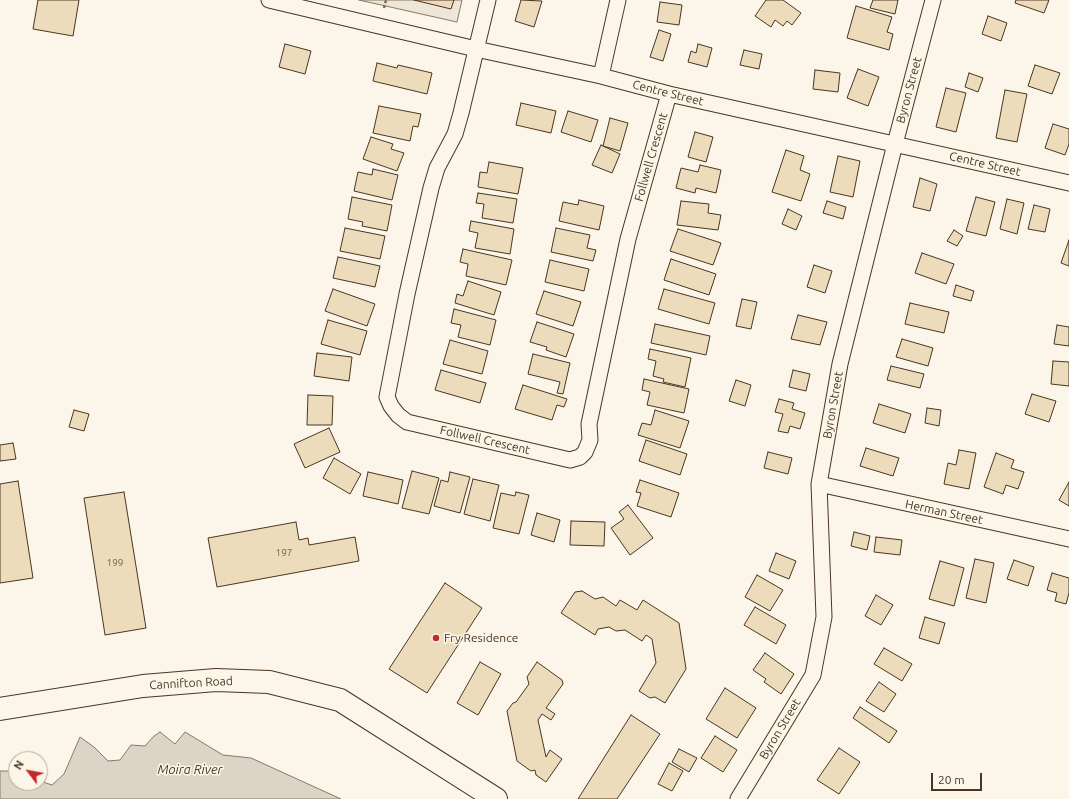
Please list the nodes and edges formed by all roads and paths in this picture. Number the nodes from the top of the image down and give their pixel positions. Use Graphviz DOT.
graph roads {
  1 [pos="269,0"];
  2 [pos="386,0"];
  3 [pos="488,0"];
  4 [pos="618,0"];
  5 [pos="933,0"];
  6 [pos="384,8"];
  7 [pos="476,49"];
  8 [pos="601,76"];
  9 [pos="669,94"];
  10 [pos="895,144"];
  11 [pos="1069,183"];
  12 [pos="819,484"];
  13 [pos="1069,540"];
  14 [pos="0,709"];
  15 [pos="496,799"];
  16 [pos="738,799"];
  1 -- 7 [label="street, Centre Street"];
  2 -- 6 [label="path"];
  3 -- 7 [label="street"];
  4 -- 8 [label="street"];
  5 -- 10 [label="street, Byron Street"];
  7 -- 8 [label="street, Centre Street"];
  7 -- 9 [label="street, Follwell Crescent"];
  8 -- 9 [label="street, Centre Street"];
  9 -- 10 [label="street, Centre Street"];
  10 -- 11 [label="street, Centre Street"];
  10 -- 12 [label="street, Byron Street"];
  12 -- 13 [label="street, Herman Street"];
  12 -- 16 [label="street, Byron Street"];
  14 -- 15 [label="main road, Cannifton Road"];
}
